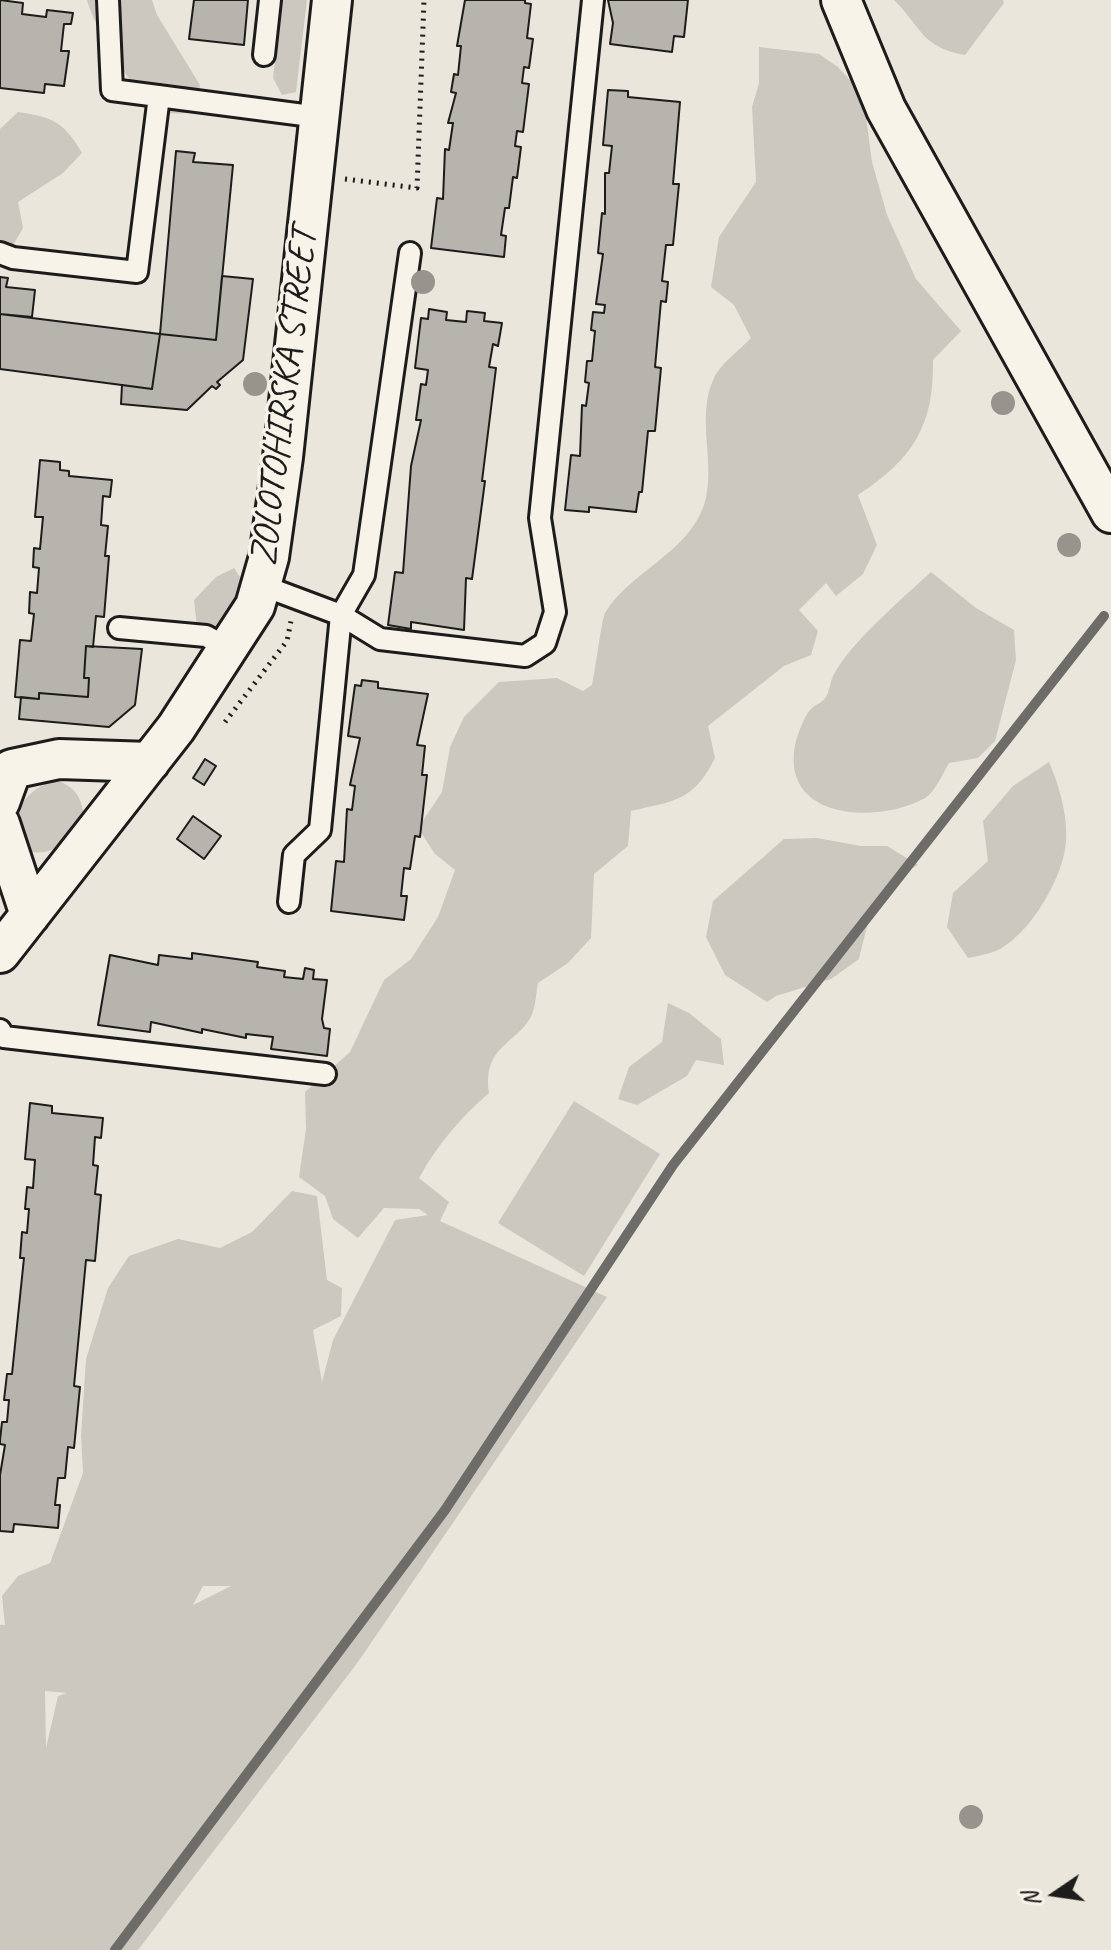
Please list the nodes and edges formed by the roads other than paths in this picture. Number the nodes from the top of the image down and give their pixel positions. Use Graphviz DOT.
graph roads {
  1 [pos="108,0"];
  2 [pos="270,0"];
  3 [pos="332,0"];
  4 [pos="593,0"];
  5 [pos="841,0"];
  6 [pos="264,55"];
  7 [pos="159,96"];
  8 [pos="319,117"];
  9 [pos="0,253"];
  10 [pos="410,253"];
  11 [pos="1111,513"];
  12 [pos="261,585"];
  13 [pos="341,615"];
  14 [pos="119,628"];
  15 [pos="228,648"];
  16 [pos="150,762"];
  17 [pos="4,774"];
  18 [pos="0,824"];
  19 [pos="289,902"];
  20 [pos="30,915"];
  21 [pos="0,953"];
  22 [pos="1,1039"];
  23 [pos="325,1074"];
  1 -- 7 [label="lane"];
  2 -- 6 [label="lane"];
  3 -- 8 [label="street, ZOLOTOHIRSKA STREET"];
  4 -- 13 [label="lane"];
  5 -- 11 [label="street"];
  7 -- 8 [label="lane"];
  7 -- 9 [label="lane"];
  8 -- 12 [label="street, ZOLOTOHIRSKA STREET"];
  10 -- 13 [label="lane"];
  12 -- 13 [label="lane"];
  12 -- 15 [label="street, ZOLOTOHIRSKA STREET"];
  13 -- 19 [label="lane"];
  14 -- 15 [label="lane"];
  15 -- 16 [label="street, ZOLOTOHIRSKA STREET"];
  16 -- 17 [label="street"];
  16 -- 20 [label="street, ZOLOTOHIRSKA STREET"];
  18 -- 20 [label="street"];
  20 -- 21 [label="street, ZOLOTOHIRSKA STREET"];
  22 -- 23 [label="lane"];
}
